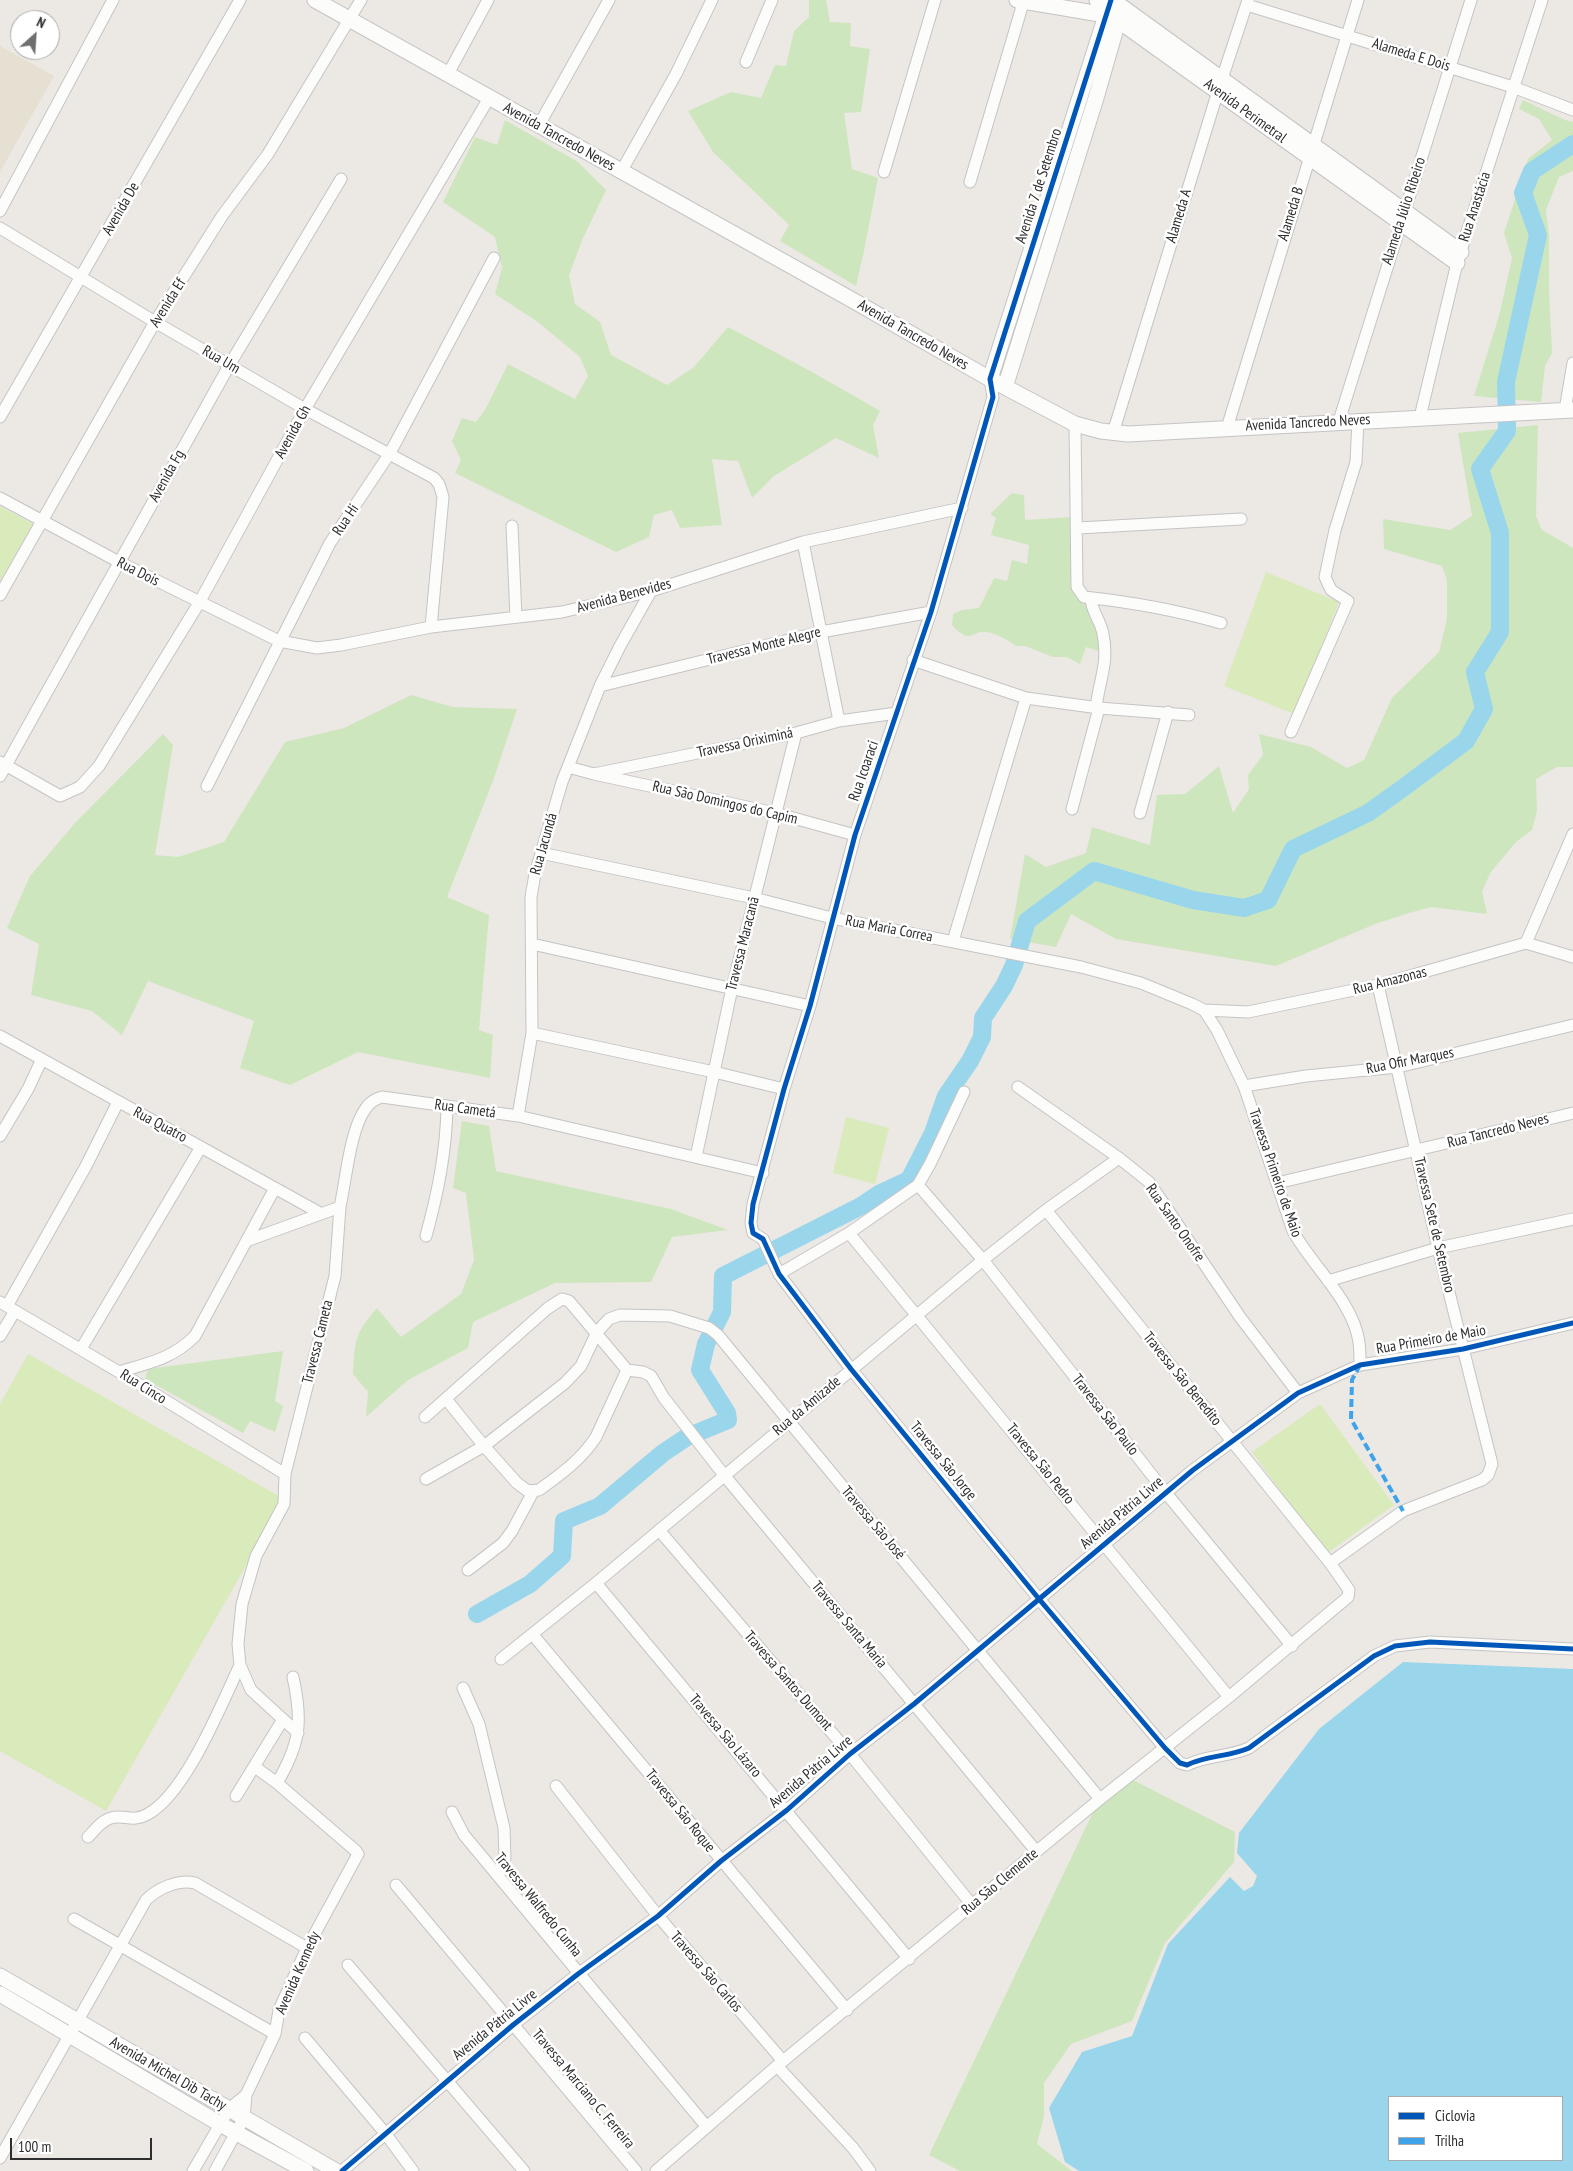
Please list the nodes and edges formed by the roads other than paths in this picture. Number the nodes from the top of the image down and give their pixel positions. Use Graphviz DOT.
graph roads {
  1 [pos="113,0"];
  2 [pos="240,0"];
  3 [pos="315,0"];
  4 [pos="360,0"];
  5 [pos="488,0"];
  6 [pos="609,0"];
  7 [pos="712,0"];
  8 [pos="772,0"];
  9 [pos="935,0"];
  10 [pos="1021,0"];
  11 [pos="1358,0"];
  12 [pos="1471,0"];
  13 [pos="1542,0"];
  14 [pos="1248,2"];
  15 [pos="1113,6"];
  16 [pos="350,20"];
  17 [pos="1346,35"];
  18 [pos="746,62"];
  19 [pos="1451,68"];
  20 [pos="448,74"];
  21 [pos="1220,86"];
  22 [pos="1513,87"];
  23 [pos="1089,95"];
  24 [pos="489,98"];
  25 [pos="1573,110"];
  26 [pos="539,125"];
  27 [pos="1310,150"];
  28 [pos="621,172"];
  29 [pos="884,172"];
  30 [pos="341,179"];
  31 [pos="970,182"];
  32 [pos="1048,201"];
  33 [pos="1062,205"];
  34 [pos="0,211"];
  35 [pos="1402,217"];
  36 [pos="0,228"];
  37 [pos="1459,257"];
  38 [pos="494,258"];
  39 [pos="82,276"];
  40 [pos="155,322"];
  41 [pos="1573,363"];
  42 [pos="230,364"];
  43 [pos="990,379"];
  44 [pos="999,392"];
  45 [pos="305,409"];
  46 [pos="1569,410"];
  47 [pos="0,417"];
  48 [pos="1420,417"];
  49 [pos="1358,420"];
  50 [pos="1339,421"];
  51 [pos="1075,424"];
  52 [pos="1227,428"];
  53 [pos="1113,433"];
  54 [pos="390,453"];
  55 [pos="0,498"];
  56 [pos="962,508"];
  57 [pos="1241,519"];
  58 [pos="42,521"];
  59 [pos="512,526"];
  60 [pos="1078,528"];
  61 [pos="803,542"];
  62 [pos="119,562"];
  63 [pos="651,591"];
  64 [pos="0,595"];
  65 [pos="1091,598"];
  66 [pos="199,603"];
  67 [pos="931,612"];
  68 [pos="516,617"];
  69 [pos="1221,623"];
  70 [pos="431,627"];
  71 [pos="821,632"];
  72 [pos="279,641"];
  73 [pos="913,660"];
  74 [pos="600,686"];
  75 [pos="1026,698"];
  76 [pos="1097,708"];
  77 [pos="1168,712"];
  78 [pos="896,713"];
  79 [pos="1189,715"];
  80 [pos="839,721"];
  81 [pos="1291,732"];
  82 [pos="796,734"];
  83 [pos="3,764"];
  84 [pos="568,767"];
  85 [pos="594,774"];
  86 [pos="0,776"];
  87 [pos="207,786"];
  88 [pos="1072,809"];
  89 [pos="775,813"];
  90 [pos="1140,813"];
  91 [pos="1573,834"];
  92 [pos="855,835"];
  93 [pos="541,853"];
  94 [pos="754,898"];
  95 [pos="832,918"];
  96 [pos="953,941"];
  97 [pos="1526,943"];
  98 [pos="532,944"];
  99 [pos="1573,957"];
  100 [pos="1378,985"];
  101 [pos="732,988"];
  102 [pos="810,1006"];
  103 [pos="1204,1010"];
  104 [pos="1573,1025"];
  105 [pos="532,1033"];
  106 [pos="0,1036"];
  107 [pos="42,1059"];
  108 [pos="1398,1067"];
  109 [pos="714,1072"];
  110 [pos="1244,1086"];
  111 [pos="1018,1087"];
  112 [pos="784,1089"];
  113 [pos="964,1092"];
  114 [pos="118,1102"];
  115 [pos="447,1107"];
  116 [pos="1573,1113"];
  117 [pos="518,1116"];
  118 [pos="0,1136"];
  119 [pos="202,1147"];
  120 [pos="1418,1151"];
  121 [pos="696,1157"];
  122 [pos="1119,1158"];
  123 [pos="763,1173"];
  124 [pos="1277,1183"];
  125 [pos="918,1185"];
  126 [pos="275,1188"];
  127 [pos="340,1207"];
  128 [pos="1046,1210"];
  129 [pos="320,1213"];
  130 [pos="1573,1219"];
  131 [pos="849,1233"];
  132 [pos="426,1236"];
  133 [pos="249,1240"];
  134 [pos="1438,1248"];
  135 [pos="983,1260"];
  136 [pos="779,1274"];
  137 [pos="1328,1281"];
  138 [pos="8,1306"];
  139 [pos="918,1316"];
  140 [pos="1573,1323"];
  141 [pos="597,1332"];
  142 [pos="0,1336"];
  143 [pos="81,1349"];
  144 [pos="1463,1349"];
  145 [pos="1360,1365"];
  146 [pos="851,1369"];
  147 [pos="627,1370"];
  148 [pos="119,1372"];
  149 [pos="1298,1393"];
  150 [pos="446,1399"];
  151 [pos="425,1417"];
  152 [pos="788,1422"];
  153 [pos="1232,1441"];
  154 [pos="484,1446"];
  155 [pos="285,1474"];
  156 [pos="724,1475"];
  157 [pos="426,1479"];
  158 [pos="533,1492"];
  159 [pos="1166,1493"];
  160 [pos="659,1530"];
  161 [pos="1104,1543"];
  162 [pos="1330,1563"];
  163 [pos="468,1570"];
  164 [pos="596,1583"];
  165 [pos="1348,1597"];
  166 [pos="1040,1599"];
  167 [pos="533,1635"];
  168 [pos="1292,1646"];
  169 [pos="1573,1649"];
  170 [pos="978,1650"];
  171 [pos="501,1659"];
  172 [pos="240,1665"];
  173 [pos="294,1678"];
  174 [pos="463,1688"];
  175 [pos="1229,1697"];
  176 [pos="914,1704"];
  177 [pos="282,1720"];
  178 [pos="298,1733"];
  179 [pos="1165,1748"];
  180 [pos="850,1754"];
  181 [pos="255,1767"];
  182 [pos="277,1783"];
  183 [pos="556,1786"];
  184 [pos="236,1796"];
  185 [pos="1100,1799"];
  186 [pos="787,1810"];
  187 [pos="452,1812"];
  188 [pos="88,1838"];
  189 [pos="1036,1851"];
  190 [pos="721,1861"];
  191 [pos="498,1875"];
  192 [pos="396,1886"];
  193 [pos="972,1905"];
  194 [pos="658,1916"];
  195 [pos="74,1919"];
  196 [pos="120,1946"];
  197 [pos="307,1948"];
  198 [pos="909,1958"];
  199 [pos="348,1965"];
  200 [pos="578,1974"];
  201 [pos="0,1976"];
  202 [pos="0,1994"];
  203 [pos="846,2010"];
  204 [pos="513,2025"];
  205 [pos="74,2028"];
  206 [pos="275,2034"];
  207 [pos="305,2038"];
  208 [pos="780,2063"];
  209 [pos="446,2081"];
  210 [pos="246,2095"];
  211 [pos="228,2109"];
  212 [pos="244,2118"];
  213 [pos="220,2124"];
  214 [pos="706,2126"];
  215 [pos="237,2133"];
  216 [pos="385,2133"];
  217 [pos="0,2158"];
  218 [pos="193,2171"];
  219 [pos="215,2171"];
  220 [pos="306,2171"];
  221 [pos="336,2171"];
  222 [pos="342,2171"];
  223 [pos="413,2171"];
  224 [pos="524,2171"];
  225 [pos="636,2171"];
  226 [pos="656,2171"];
  227 [pos="870,2171"];
  1 -- 34 [label="street"];
  2 -- 39 [label="street, Avenida De"];
  3 -- 16 [label="street, Avenida Tancredo Neves"];
  4 -- 16 [label="street, Avenida Ef"];
  5 -- 20 [label="street"];
  6 -- 26 [label="street"];
  7 -- 28 [label="street"];
  8 -- 18 [label="street"];
  9 -- 29 [label="street"];
  10 -- 15 [label="street, Avenida Perimetral"];
  10 -- 31 [label="street"];
  11 -- 17 [label="street, Alameda B"];
  12 -- 19 [label="street, Alameda Júlio Ribeiro"];
  13 -- 22 [label="street, Rua Anastácia"];
  14 -- 17 [label="street, Alameda E Dois"];
  14 -- 21 [label="street, Alameda A"];
  15 -- 21 [label="street, Avenida Perimetral"];
  15 -- 23 [label="street, Avenida 7 de Setembro"];
  16 -- 20 [label="street, Avenida Tancredo Neves"];
  16 -- 40 [label="street, Avenida Ef"];
  17 -- 19 [label="street, Alameda E Dois"];
  17 -- 27 [label="street, Alameda B"];
  19 -- 22 [label="street, Alameda E Dois"];
  19 -- 35 [label="street, Alameda Júlio Ribeiro"];
  20 -- 24 [label="street, Avenida Tancredo Neves"];
  21 -- 27 [label="street, Avenida Perimetral"];
  21 -- 53 [label="street, Alameda A"];
  22 -- 25 [label="street, Alameda E Dois"];
  22 -- 37 [label="street, Rua Anastácia"];
  23 -- 32 [label="street, Avenida 7 de Setembro"];
  23 -- 33 [label="street"];
  24 -- 26 [label="street, Avenida Tancredo Neves"];
  24 -- 45 [label="street, Avenida Gh"];
  26 -- 28 [label="street, Avenida Tancredo Neves"];
  27 -- 35 [label="street, Avenida Perimetral"];
  27 -- 52 [label="street, Alameda B"];
  28 -- 43 [label="street, Avenida Tancredo Neves"];
  30 -- 42 [label="street, Avenida Fg"];
  32 -- 33 [label="street"];
  32 -- 43 [label="street, Avenida 7 de Setembro"];
  33 -- 44 [label="street"];
  35 -- 37 [label="street, Avenida Perimetral"];
  35 -- 50 [label="street, Alameda Júlio Ribeiro"];
  36 -- 39 [label="street, Rua Um"];
  37 -- 48 [label="street, Rua Anastácia"];
  38 -- 54 [label="street, Rua Hi"];
  39 -- 40 [label="street, Rua Um"];
  39 -- 47 [label="street, Avenida De"];
  40 -- 42 [label="street, Rua Um"];
  40 -- 58 [label="street, Avenida Ef"];
  41 -- 46 [label="street"];
  42 -- 45 [label="street, Rua Um"];
  42 -- 62 [label="street, Avenida Fg"];
  43 -- 44 [label="street, Avenida Tancredo Neves"];
  44 -- 51 [label="street, Avenida Tancredo Neves"];
  44 -- 56 [label="street, Rua Icoaraci"];
  45 -- 54 [label="street, Rua Um"];
  45 -- 66 [label="street, Avenida Gh"];
  46 -- 48 [label="street, Avenida Tancredo Neves"];
  48 -- 49 [label="street, Avenida Tancredo Neves"];
  49 -- 50 [label="street, Avenida Tancredo Neves"];
  49 -- 81 [label="street"];
  50 -- 52 [label="street, Avenida Tancredo Neves"];
  51 -- 53 [label="street, Avenida Tancredo Neves"];
  51 -- 60 [label="street"];
  52 -- 53 [label="street, Avenida Tancredo Neves"];
  54 -- 70 [label="street, Rua Um"];
  54 -- 72 [label="street, Rua Hi"];
  55 -- 58 [label="street, Rua Dois"];
  56 -- 61 [label="street, Avenida Benevides"];
  56 -- 67 [label="street, Rua Icoaraci"];
  57 -- 60 [label="street"];
  58 -- 62 [label="street, Rua Dois"];
  58 -- 64 [label="street, Avenida Ef"];
  59 -- 68 [label="street"];
  60 -- 65 [label="street"];
  61 -- 63 [label="street, Avenida Benevides"];
  61 -- 71 [label="street"];
  62 -- 66 [label="street, Rua Dois"];
  62 -- 83 [label="street, Avenida Fg"];
  63 -- 68 [label="street, Avenida Benevides"];
  63 -- 74 [label="street, Rua Jacundá"];
  65 -- 69 [label="street"];
  65 -- 76 [label="street"];
  66 -- 72 [label="street, Rua Dois"];
  66 -- 83 [label="street, Avenida Gh"];
  67 -- 71 [label="street, Travessa Monte Alegre"];
  67 -- 73 [label="street, Rua Icoaraci"];
  68 -- 70 [label="street, Avenida Benevides"];
  70 -- 72 [label="street, Avenida Benevides"];
  71 -- 74 [label="street, Travessa Monte Alegre"];
  71 -- 80 [label="street"];
  72 -- 87 [label="street, Rua Hi"];
  73 -- 75 [label="street"];
  73 -- 78 [label="street, Rua Icoaraci"];
  74 -- 84 [label="street, Rua Jacundá"];
  75 -- 76 [label="street"];
  75 -- 96 [label="street"];
  76 -- 77 [label="street"];
  76 -- 88 [label="street"];
  77 -- 79 [label="street"];
  77 -- 90 [label="street"];
  78 -- 80 [label="street, Travessa Oriximiná"];
  78 -- 92 [label="street, Rua Icoaraci"];
  80 -- 82 [label="street, Travessa Oriximiná"];
  82 -- 85 [label="street, Travessa Oriximiná"];
  82 -- 89 [label="street, Travessa Maracanã"];
  83 -- 86 [label="street, Avenida Fg"];
  84 -- 85 [label="street, Rua São Domingos do Capim"];
  84 -- 93 [label="street, Rua Jacundá"];
  85 -- 89 [label="street, Rua São Domingos do Capim"];
  89 -- 92 [label="street, Rua São Domingos do Capim"];
  89 -- 94 [label="street, Travessa Maracanã"];
  91 -- 97 [label="street"];
  92 -- 95 [label="street, Rua Icoaraci"];
  93 -- 94 [label="street, Rua Maria Correa"];
  93 -- 98 [label="street, Rua Jacundá"];
  94 -- 95 [label="street, Rua Maria Correa"];
  94 -- 101 [label="street, Travessa Maracanã"];
  95 -- 96 [label="street, Rua Maria Correa"];
  95 -- 102 [label="street, Rua Icoaraci"];
  96 -- 103 [label="street, Rua Maria Correa"];
  97 -- 99 [label="street"];
  97 -- 100 [label="street, Rua Amazonas"];
  98 -- 101 [label="street"];
  98 -- 105 [label="street, Rua Jacundá"];
  100 -- 103 [label="street, Rua Amazonas"];
  100 -- 108 [label="street, Travessa Sete de Setembro"];
  101 -- 102 [label="street"];
  101 -- 109 [label="street, Travessa Maracanã"];
  102 -- 112 [label="street, Rua Icoaraci"];
  103 -- 110 [label="street, Travessa Primeiro de Maio"];
  104 -- 108 [label="street, Rua Ofir Marques"];
  105 -- 109 [label="street"];
  105 -- 117 [label="street, Rua Jacundá"];
  106 -- 107 [label="street, Rua Quatro"];
  107 -- 114 [label="street, Rua Quatro"];
  107 -- 118 [label="street"];
  108 -- 110 [label="street, Rua Ofir Marques"];
  108 -- 120 [label="street, Travessa Sete de Setembro"];
  109 -- 112 [label="street"];
  109 -- 121 [label="street, Travessa Maracanã"];
  110 -- 124 [label="street, Travessa Primeiro de Maio"];
  111 -- 122 [label="street, Rua Santo Onofre"];
  112 -- 123 [label="street, Rua Icoaraci"];
  113 -- 125 [label="street"];
  114 -- 119 [label="street, Rua Quatro"];
  114 -- 138 [label="street"];
  115 -- 117 [label="street, Rua Cametá"];
  115 -- 127 [label="street, Rua Cametá"];
  115 -- 132 [label="street"];
  116 -- 120 [label="street, Rua Tancredo Neves"];
  117 -- 121 [label="street, Rua Cametá"];
  119 -- 126 [label="street, Rua Quatro"];
  119 -- 143 [label="street"];
  120 -- 124 [label="street, Rua Tancredo Neves"];
  120 -- 134 [label="street, Travessa Sete de Setembro"];
  121 -- 123 [label="street, Rua Cametá"];
  122 -- 128 [label="street, Rua da Amizade"];
  122 -- 149 [label="street, Rua Santo Onofre"];
  123 -- 136 [label="street, Travessa São Jorge"];
  124 -- 137 [label="street, Travessa Primeiro de Maio"];
  125 -- 131 [label="street"];
  125 -- 135 [label="street, Travessa São Paulo"];
  126 -- 129 [label="street, Rua Quatro"];
  126 -- 133 [label="street"];
  127 -- 129 [label="street"];
  127 -- 155 [label="street, Travessa Cameta"];
  128 -- 135 [label="street, Rua da Amizade"];
  128 -- 153 [label="street, Travessa São Benedito"];
  129 -- 133 [label="street"];
  130 -- 134 [label="street"];
  131 -- 136 [label="street"];
  131 -- 139 [label="street, Travessa São Pedro"];
  133 -- 148 [label="street"];
  134 -- 137 [label="street"];
  134 -- 144 [label="street, Travessa Sete de Setembro"];
  135 -- 139 [label="street, Rua da Amizade"];
  135 -- 159 [label="street, Travessa São Paulo"];
  136 -- 146 [label="street, Travessa São Jorge"];
  137 -- 145 [label="street, Travessa Primeiro de Maio"];
  138 -- 142 [label="street"];
  138 -- 143 [label="street, Rua Cinco"];
  139 -- 146 [label="street, Rua da Amizade"];
  139 -- 161 [label="street, Travessa São Pedro"];
  140 -- 144 [label="street, Rua Primeiro de Maio"];
  141 -- 147 [label="street"];
  141 -- 150 [label="street"];
  141 -- 152 [label="street, Travessa São José"];
  141 -- 154 [label="street"];
  143 -- 148 [label="street, Rua Cinco"];
  144 -- 145 [label="street, Rua Primeiro de Maio"];
  144 -- 162 [label="street, Travessa Sete de Setembro"];
  145 -- 149 [label="street, Rua Primeiro de Maio"];
  146 -- 152 [label="street, Rua da Amizade"];
  146 -- 166 [label="street, Travessa São Jorge"];
  147 -- 156 [label="street, Travessa Santa Maria"];
  147 -- 158 [label="street"];
  148 -- 155 [label="street, Rua Cinco"];
  149 -- 153 [label="street, Avenida Pátria Livre"];
  150 -- 151 [label="street"];
  150 -- 154 [label="street"];
  152 -- 156 [label="street, Rua da Amizade"];
  152 -- 170 [label="street, Travessa São José"];
  153 -- 159 [label="street, Avenida Pátria Livre"];
  153 -- 162 [label="street, Travessa São Benedito"];
  154 -- 157 [label="street"];
  154 -- 158 [label="street"];
  155 -- 172 [label="street, Travessa Cameta"];
  156 -- 160 [label="street, Rua da Amizade"];
  156 -- 176 [label="street, Travessa Santa Maria"];
  158 -- 163 [label="street"];
  159 -- 161 [label="street, Avenida Pátria Livre"];
  159 -- 168 [label="street, Travessa São Paulo"];
  160 -- 164 [label="street, Rua da Amizade"];
  160 -- 180 [label="street, Travessa Santos Dumont"];
  161 -- 166 [label="street, Avenida Pátria Livre"];
  161 -- 175 [label="street, Travessa São Pedro"];
  162 -- 165 [label="street, Travessa São Benedito"];
  164 -- 167 [label="street, Rua da Amizade"];
  164 -- 186 [label="street, Travessa São Lázaro"];
  165 -- 168 [label="street, Rua São Clemente"];
  166 -- 170 [label="street, Avenida Pátria Livre"];
  166 -- 179 [label="street, Travessa São Jorge"];
  167 -- 171 [label="street, Rua da Amizade"];
  167 -- 190 [label="street, Travessa São Roque"];
  168 -- 175 [label="street, Rua São Clemente"];
  169 -- 179 [label="street, Travessa São Jorge"];
  170 -- 176 [label="street, Avenida Pátria Livre"];
  170 -- 185 [label="street, Travessa São José"];
  172 -- 177 [label="street"];
  172 -- 188 [label="street"];
  173 -- 178 [label="street"];
  174 -- 191 [label="street"];
  175 -- 179 [label="street, Rua São Clemente"];
  176 -- 180 [label="street, Avenida Pátria Livre"];
  176 -- 189 [label="street, Travessa Santa Maria"];
  177 -- 178 [label="street"];
  177 -- 181 [label="street"];
  178 -- 182 [label="street"];
  179 -- 185 [label="street, Rua São Clemente"];
  180 -- 186 [label="street, Avenida Pátria Livre"];
  180 -- 193 [label="street, Travessa Santos Dumont"];
  181 -- 182 [label="street"];
  181 -- 184 [label="street"];
  182 -- 197 [label="street, Avenida Kennedy"];
  183 -- 194 [label="street, Travessa São Carlos"];
  185 -- 189 [label="street, Rua São Clemente"];
  186 -- 190 [label="street, Avenida Pátria Livre"];
  186 -- 198 [label="street, Travessa São Lázaro"];
  187 -- 191 [label="street, Travessa Walfredo Cunha"];
  189 -- 193 [label="street, Rua São Clemente"];
  190 -- 194 [label="street, Avenida Pátria Livre"];
  190 -- 203 [label="street, Travessa São Roque"];
  191 -- 200 [label="street, Travessa Walfredo Cunha"];
  192 -- 204 [label="street, Travessa Marciano C. Ferreira"];
  193 -- 198 [label="street, Rua São Clemente"];
  194 -- 200 [label="street, Avenida Pátria Livre"];
  194 -- 208 [label="street, Travessa São Carlos"];
  195 -- 196 [label="street"];
  196 -- 197 [label="street"];
  196 -- 205 [label="street"];
  196 -- 206 [label="street"];
  197 -- 206 [label="street, Avenida Kennedy"];
  198 -- 203 [label="street, Rua São Clemente"];
  199 -- 209 [label="street"];
  200 -- 204 [label="street, Avenida Pátria Livre"];
  200 -- 214 [label="street, Travessa Walfredo Cunha"];
  201 -- 205 [label="street, Avenida Michel Dib Tachy"];
  202 -- 205 [label="street, Avenida Michel Dib Tachy"];
  203 -- 208 [label="street, Rua São Clemente"];
  204 -- 209 [label="street, Avenida Pátria Livre"];
  204 -- 225 [label="street, Travessa Marciano C. Ferreira"];
  205 -- 211 [label="street, Avenida Michel Dib Tachy"];
  205 -- 213 [label="street, Avenida Michel Dib Tachy"];
  205 -- 217 [label="street"];
  206 -- 210 [label="street, Avenida Kennedy"];
  207 -- 216 [label="street"];
  208 -- 214 [label="street, Rua São Clemente"];
  208 -- 227 [label="street, Travessa São Carlos"];
  209 -- 216 [label="street, Avenida Pátria Livre"];
  209 -- 224 [label="street"];
  210 -- 211 [label="street, Avenida Kennedy"];
  210 -- 212 [label="street, Avenida Kennedy"];
  211 -- 212 [label="street, Avenida Michel Dib Tachy"];
  211 -- 213 [label="street, Avenida Kennedy"];
  212 -- 215 [label="street, Avenida Kennedy"];
  212 -- 221 [label="street, Avenida Michel Dib Tachy"];
  213 -- 215 [label="street, Avenida Michel Dib Tachy"];
  213 -- 218 [label="street, Avenida Kennedy"];
  214 -- 226 [label="street, Rua São Clemente"];
  215 -- 219 [label="street, Avenida Kennedy"];
  215 -- 220 [label="street, Avenida Michel Dib Tachy"];
  216 -- 222 [label="street, Avenida Pátria Livre"];
  216 -- 223 [label="street"];
}
